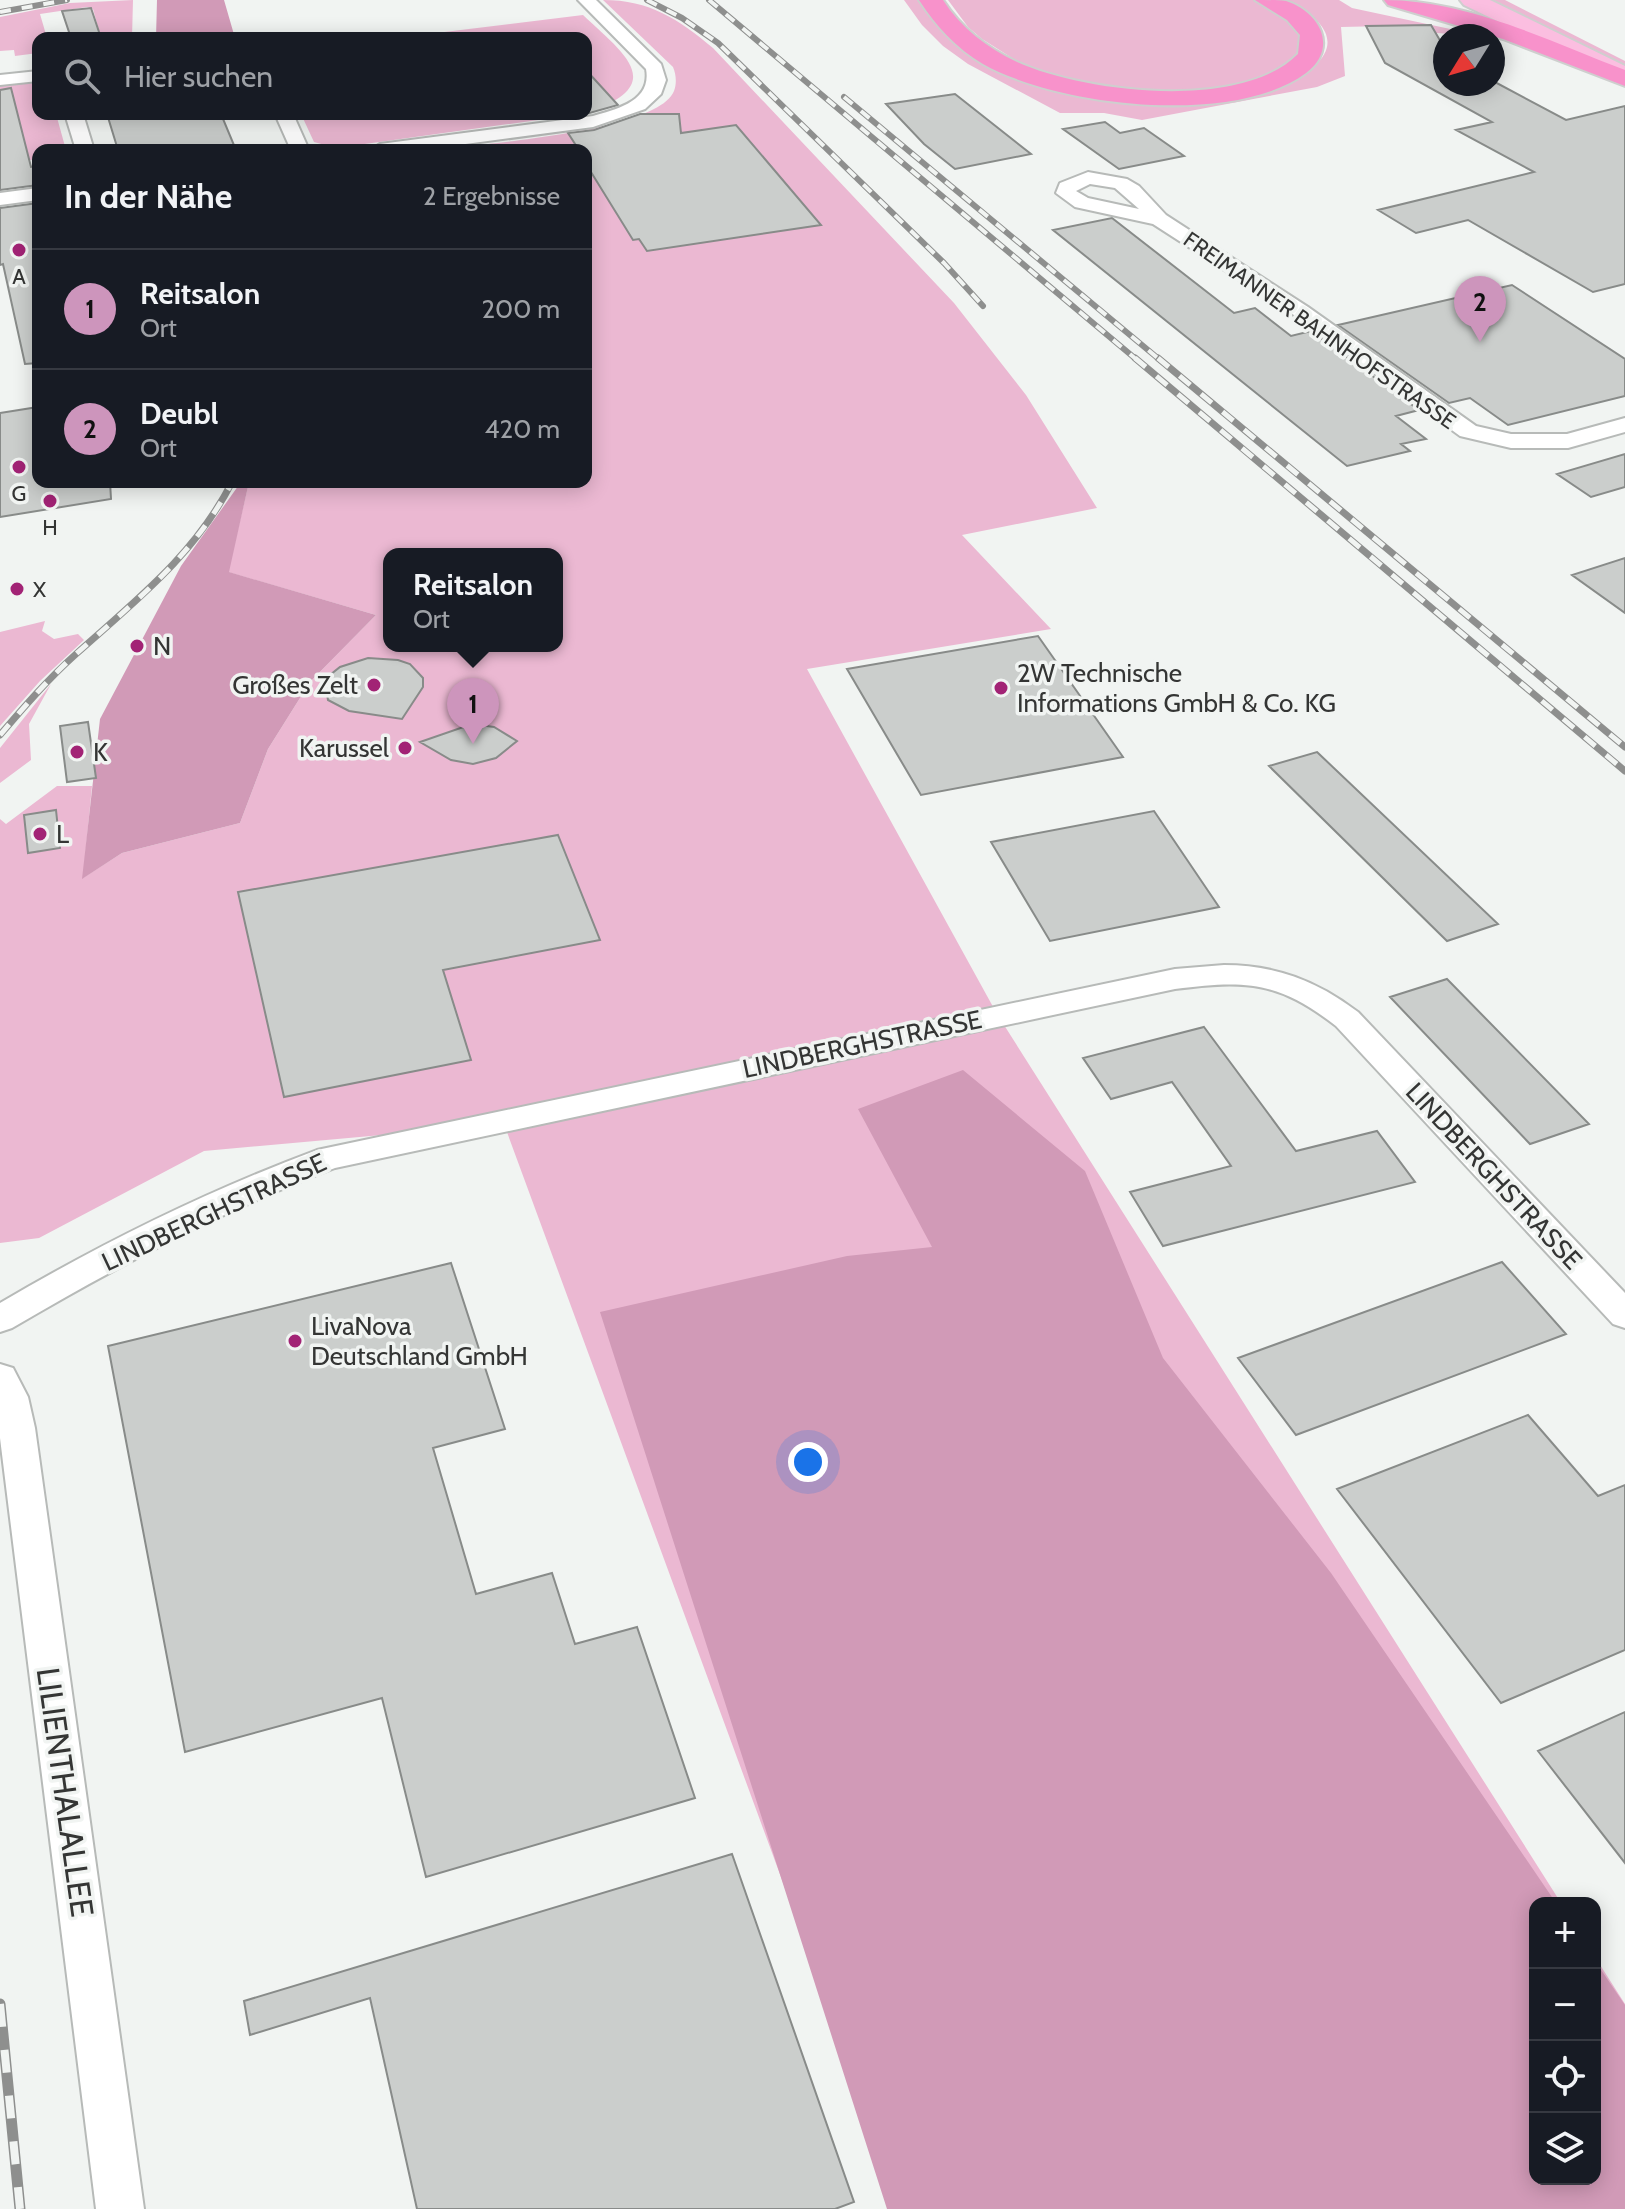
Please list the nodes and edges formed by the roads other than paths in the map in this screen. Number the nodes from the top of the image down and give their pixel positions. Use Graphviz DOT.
graph roads {
  1 [pos="586,0"];
  2 [pos="931,0"];
  3 [pos="1267,0"];
  4 [pos="1396,0"];
  5 [pos="1472,0"];
  6 [pos="1519,0"];
  7 [pos="1625,52"];
  8 [pos="32,77"];
  9 [pos="1625,77"];
  10 [pos="0,80"];
  11 [pos="76,120"];
  12 [pos="287,120"];
  13 [pos="83,144"];
  14 [pos="297,144"];
  15 [pos="424,144"];
  16 [pos="32,195"];
  17 [pos="0,199"];
  18 [pos="1159,219"];
  19 [pos="1625,425"];
  20 [pos="1625,1315"];
  21 [pos="0,1319"];
  22 [pos="0,1378"];
  23 [pos="120,2209"];
  1 -- 15 [label="street"];
  2 -- 3 [label="highway"];
  4 -- 9 [label="highway"];
  5 -- 9 [label="main road"];
  6 -- 7 [label="main road"];
  8 -- 10 [label="street"];
  11 -- 13 [label="street"];
  12 -- 14 [label="street"];
  16 -- 17 [label="street"];
  18 -- 19 [label="street, FREIMANNER BAHNHOFSTRASSE"];
  20 -- 21 [label="street, LINDBERGHSTRASSE"];
  22 -- 23 [label="street, LILIENTHALALLEE"];
}
